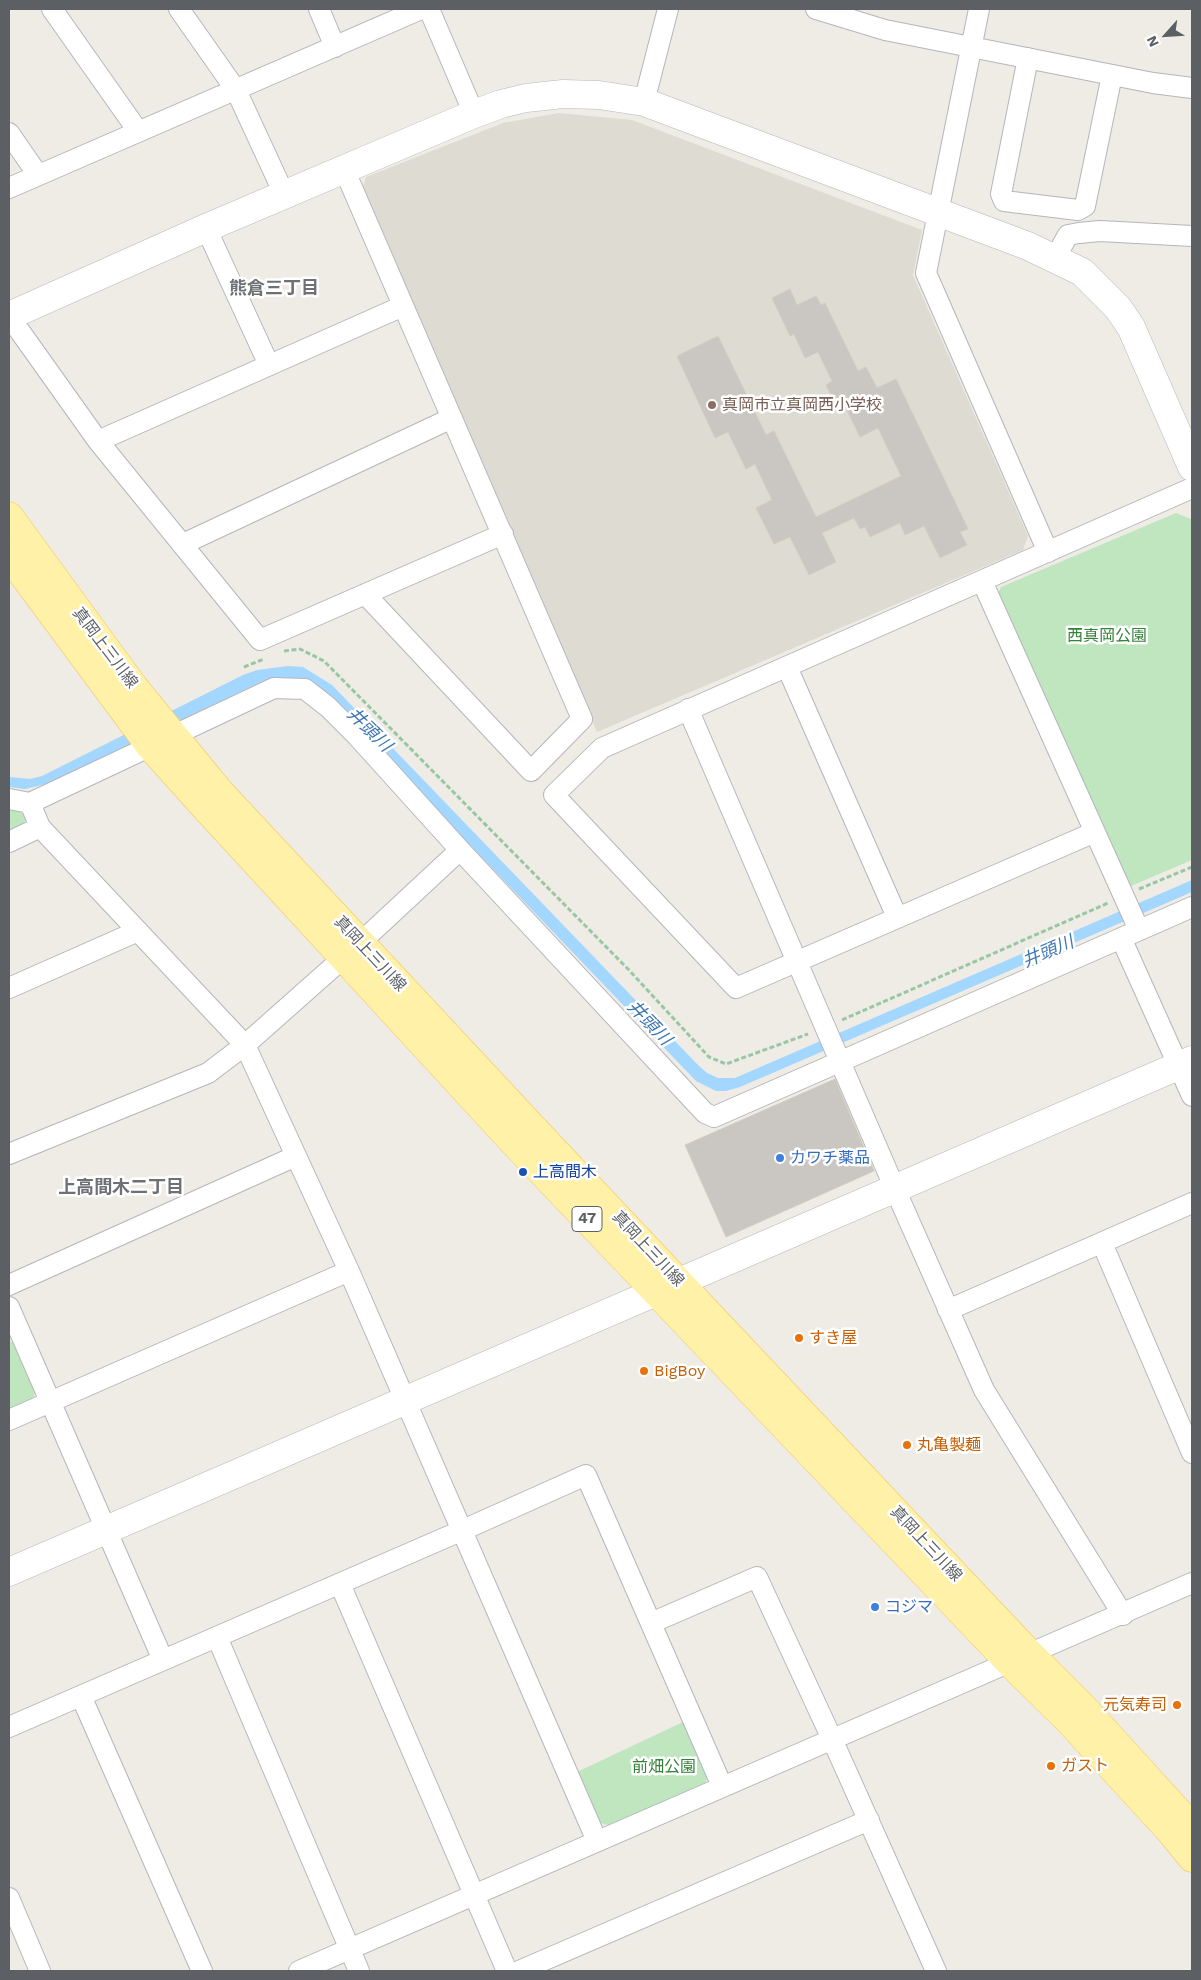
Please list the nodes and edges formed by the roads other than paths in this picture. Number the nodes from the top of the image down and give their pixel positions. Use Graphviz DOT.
graph roads {
  1 [pos="52,9"];
  2 [pos="179,9"];
  3 [pos="319,9"];
  4 [pos="421,9"];
  5 [pos="429,9"];
  6 [pos="668,9"];
  7 [pos="816,9"];
  8 [pos="978,9"];
  9 [pos="335,46"];
  10 [pos="971,47"];
  11 [pos="1028,58"];
  12 [pos="1112,75"];
  13 [pos="1192,88"];
  14 [pos="236,90"];
  15 [pos="644,102"];
  16 [pos="474,114"];
  17 [pos="138,130"];
  18 [pos="9,132"];
  19 [pos="344,169"];
  20 [pos="38,175"];
  21 [pos="9,188"];
  22 [pos="284,194"];
  23 [pos="938,212"];
  24 [pos="206,228"];
  25 [pos="1192,236"];
  26 [pos="1056,258"];
  27 [pos="403,306"];
  28 [pos="9,316"];
  29 [pos="269,366"];
  30 [pos="452,418"];
  31 [pos="98,441"];
  32 [pos="1192,467"];
  33 [pos="1192,488"];
  34 [pos="9,516"];
  35 [pos="503,534"];
  36 [pos="183,544"];
  37 [pos="1048,552"];
  38 [pos="9,556"];
  39 [pos="982,581"];
  40 [pos="365,594"];
  41 [pos="786,667"];
  42 [pos="688,709"];
  43 [pos="162,741"];
  44 [pos="9,799"];
  45 [pos="30,803"];
  46 [pos="40,827"];
  47 [pos="1095,832"];
  48 [pos="9,842"];
  49 [pos="460,850"];
  50 [pos="1192,907"];
  51 [pos="897,917"];
  52 [pos="138,931"];
  53 [pos="1130,934"];
  54 [pos="351,951"];
  55 [pos="796,962"];
  56 [pos="9,988"];
  57 [pos="245,1045"];
  58 [pos="840,1062"];
  59 [pos="1186,1063"];
  60 [pos="1192,1096"];
  61 [pos="9,1154"];
  62 [pos="296,1156"];
  63 [pos="895,1189"];
  64 [pos="1192,1203"];
  65 [pos="1102,1243"];
  66 [pos="349,1272"];
  67 [pos="9,1285"];
  68 [pos="668,1288"];
  69 [pos="9,1307"];
  70 [pos="948,1310"];
  71 [pos="406,1400"];
  72 [pos="50,1402"];
  73 [pos="9,1420"];
  74 [pos="1192,1453"];
  75 [pos="106,1530"];
  76 [pos="463,1530"];
  77 [pos="9,1572"];
  78 [pos="1192,1583"];
  79 [pos="340,1584"];
  80 [pos="1123,1615"];
  81 [pos="651,1624"];
  82 [pos="217,1637"];
  83 [pos="1019,1658"];
  84 [pos="163,1660"];
  85 [pos="82,1696"];
  86 [pos="9,1727"];
  87 [pos="832,1739"];
  88 [pos="722,1786"];
  89 [pos="869,1820"];
  90 [pos="1192,1827"];
  91 [pos="597,1841"];
  92 [pos="1192,1858"];
  93 [pos="474,1894"];
  94 [pos="9,1898"];
  95 [pos="349,1949"];
  96 [pos="40,1971"];
  97 [pos="202,1971"];
  98 [pos="299,1971"];
  99 [pos="359,1971"];
  100 [pos="507,1971"];
  101 [pos="519,1971"];
  102 [pos="936,1971"];
  1 -- 17 [label="street"];
  2 -- 14 [label="street"];
  3 -- 9 [label="street"];
  4 -- 9 [label="street"];
  5 -- 16 [label="street"];
  6 -- 15 [label="street"];
  7 -- 10 [label="street"];
  8 -- 10 [label="street"];
  9 -- 14 [label="street"];
  10 -- 11 [label="street"];
  10 -- 23 [label="street"];
  11 -- 12 [label="street"];
  11 -- 12 [label="street"];
  12 -- 13 [label="street"];
  14 -- 17 [label="street"];
  14 -- 22 [label="street"];
  15 -- 16 [label="street"];
  15 -- 23 [label="street"];
  16 -- 19 [label="street"];
  17 -- 20 [label="street"];
  18 -- 20 [label="street"];
  19 -- 22 [label="street"];
  19 -- 27 [label="street"];
  20 -- 21 [label="street"];
  22 -- 24 [label="street"];
  23 -- 26 [label="street"];
  23 -- 37 [label="street"];
  24 -- 28 [label="street"];
  24 -- 29 [label="street"];
  25 -- 26 [label="street"];
  26 -- 32 [label="street"];
  27 -- 29 [label="street"];
  27 -- 30 [label="street"];
  28 -- 31 [label="street"];
  29 -- 31 [label="street"];
  30 -- 35 [label="street"];
  30 -- 36 [label="street"];
  31 -- 36 [label="street"];
  33 -- 37 [label="street"];
  34 -- 43 [label="main road, 真岡上三川線 / 47"];
  35 -- 40 [label="street"];
  35 -- 40 [label="street"];
  36 -- 40 [label="street"];
  37 -- 39 [label="street"];
  38 -- 43 [label="main road, 真岡上三川線 / 47"];
  39 -- 41 [label="street"];
  39 -- 47 [label="street"];
  41 -- 42 [label="street"];
  41 -- 51 [label="street"];
  42 -- 55 [label="street"];
  42 -- 55 [label="street"];
  43 -- 45 [label="street"];
  43 -- 49 [label="street"];
  43 -- 54 [label="main road, 真岡上三川線 / 47"];
  44 -- 45 [label="street"];
  45 -- 46 [label="street"];
  46 -- 48 [label="street"];
  46 -- 52 [label="street"];
  47 -- 51 [label="street"];
  47 -- 53 [label="street"];
  49 -- 54 [label="street"];
  49 -- 58 [label="street"];
  50 -- 53 [label="street"];
  51 -- 55 [label="street"];
  52 -- 56 [label="street"];
  52 -- 57 [label="street"];
  53 -- 58 [label="street"];
  53 -- 59 [label="street"];
  54 -- 57 [label="street"];
  54 -- 68 [label="main road, 真岡上三川線 / 47"];
  55 -- 58 [label="street"];
  57 -- 61 [label="street"];
  57 -- 62 [label="street"];
  58 -- 63 [label="street"];
  59 -- 60 [label="street"];
  59 -- 63 [label="street"];
  62 -- 66 [label="street"];
  62 -- 67 [label="street"];
  63 -- 68 [label="street"];
  63 -- 70 [label="street"];
  64 -- 65 [label="street"];
  65 -- 70 [label="street"];
  65 -- 74 [label="street"];
  66 -- 71 [label="street"];
  66 -- 72 [label="street"];
  68 -- 71 [label="street"];
  68 -- 83 [label="main road, 真岡上三川線 / 47"];
  69 -- 72 [label="street"];
  70 -- 80 [label="street"];
  71 -- 75 [label="street"];
  71 -- 76 [label="street"];
  72 -- 73 [label="street"];
  72 -- 75 [label="street"];
  75 -- 77 [label="street"];
  75 -- 84 [label="street"];
  76 -- 79 [label="street"];
  76 -- 81 [label="street"];
  76 -- 91 [label="street"];
  78 -- 80 [label="street"];
  79 -- 82 [label="street"];
  79 -- 93 [label="street"];
  80 -- 83 [label="street"];
  81 -- 87 [label="street"];
  81 -- 88 [label="street"];
  82 -- 84 [label="street"];
  82 -- 95 [label="street"];
  83 -- 87 [label="street"];
  83 -- 90 [label="main road, 真岡上三川線 / 47"];
  83 -- 92 [label="main road, 真岡上三川線 / 47"];
  84 -- 85 [label="street"];
  85 -- 86 [label="street"];
  85 -- 97 [label="street"];
  87 -- 88 [label="street"];
  87 -- 89 [label="street"];
  88 -- 91 [label="street"];
  89 -- 101 [label="street"];
  89 -- 102 [label="street"];
  91 -- 93 [label="street"];
  93 -- 95 [label="street"];
  93 -- 100 [label="street"];
  94 -- 96 [label="street"];
  95 -- 98 [label="street"];
  95 -- 99 [label="street"];
}
